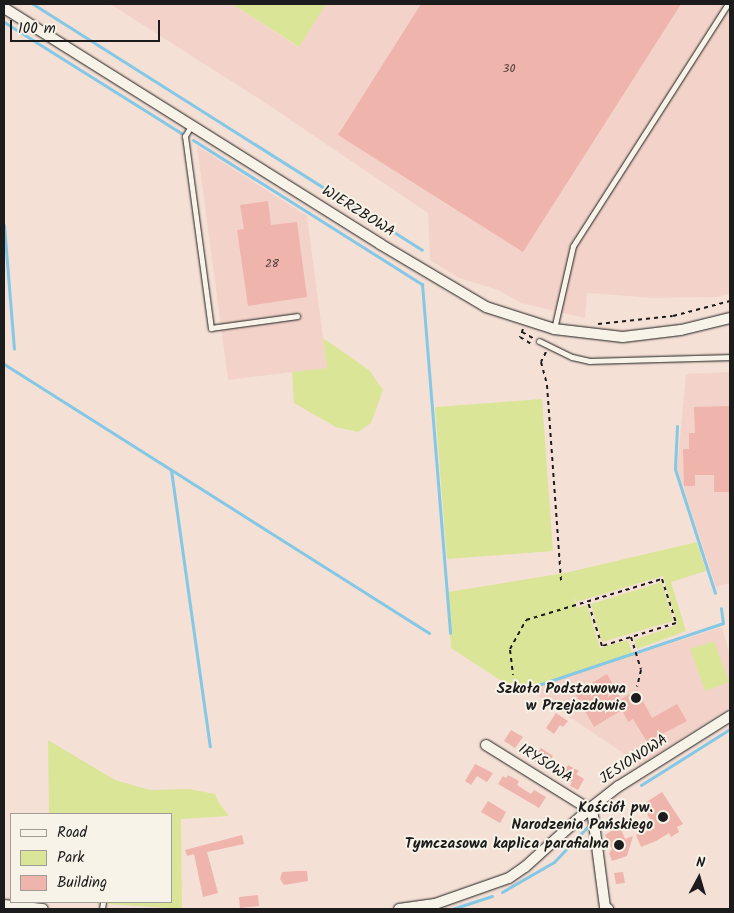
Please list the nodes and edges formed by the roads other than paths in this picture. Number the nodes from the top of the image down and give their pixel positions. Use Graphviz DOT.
graph roads {
  1 [pos="728,4"];
  2 [pos="4,8"];
  3 [pos="191,126"];
  4 [pos="297,316"];
  5 [pos="730,318"];
  6 [pos="554,329"];
  7 [pos="538,341"];
  8 [pos="730,358"];
  9 [pos="730,716"];
  10 [pos="486,745"];
  11 [pos="588,810"];
  12 [pos="4,905"];
  13 [pos="43,909"];
  14 [pos="399,909"];
  15 [pos="608,909"];
  1 -- 6 [label="lane"];
  2 -- 3 [label="street, WIERZBOWA"];
  3 -- 4 [label="lane"];
  3 -- 6 [label="street, WIERZBOWA"];
  5 -- 6 [label="street, WIERZBOWA"];
  7 -- 8 [label="lane"];
  9 -- 11 [label="street, JESIONOWA"];
  10 -- 11 [label="street, IRYSOWA"];
  11 -- 14 [label="street, JESIONOWA"];
  11 -- 15 [label="street"];
  12 -- 13 [label="street"];
}
